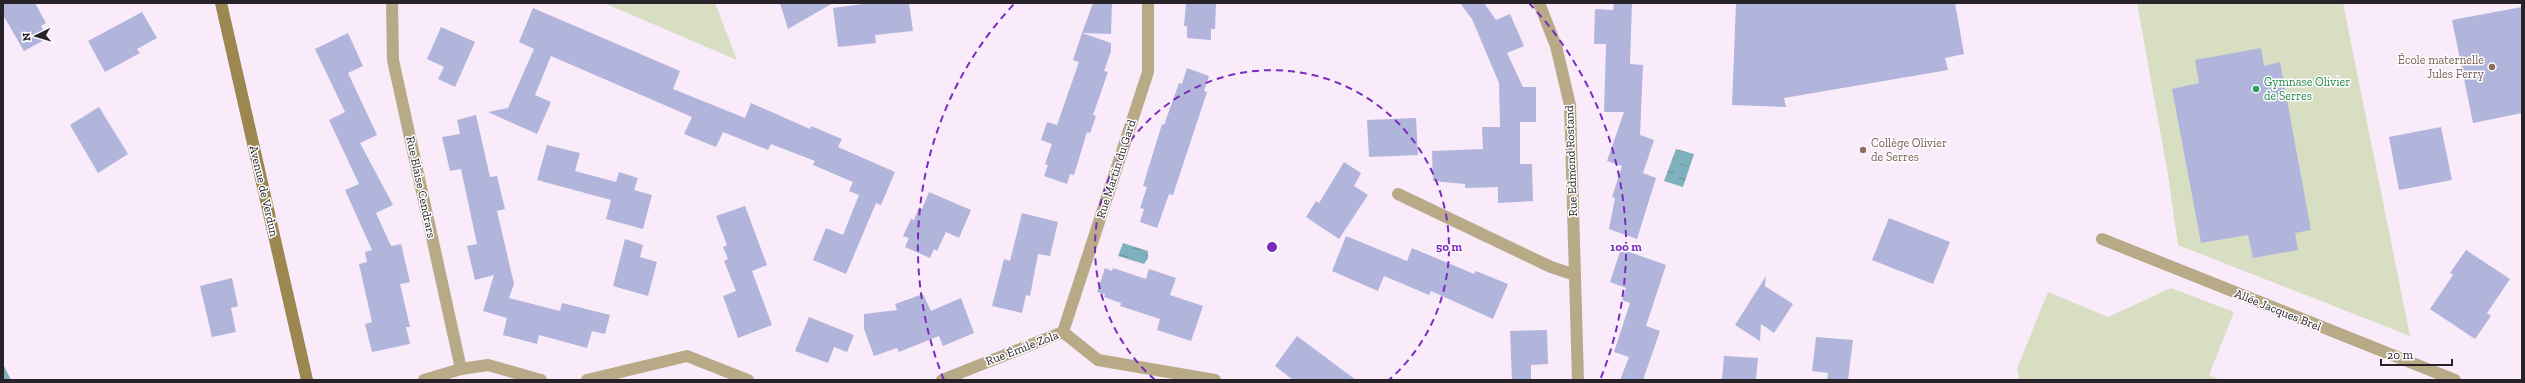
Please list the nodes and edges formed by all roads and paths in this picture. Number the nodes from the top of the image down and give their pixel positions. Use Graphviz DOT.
graph roads {
  1 [pos="221,3"];
  2 [pos="392,3"];
  3 [pos="1148,3"];
  4 [pos="1539,3"];
  5 [pos="1398,194"];
  6 [pos="2102,239"];
  7 [pos="1575,275"];
  8 [pos="1063,332"];
  9 [pos="461,369"];
  10 [pos="307,380"];
  11 [pos="424,380"];
  12 [pos="541,380"];
  13 [pos="587,380"];
  14 [pos="748,380"];
  15 [pos="942,380"];
  16 [pos="1215,380"];
  17 [pos="1578,380"];
  18 [pos="2455,380"];
  1 -- 10 [label="main road, Avenue de Verdun"];
  2 -- 9 [label="street, Rue Blaise Cendrars"];
  3 -- 8 [label="street, Rue Martin du Gard"];
  4 -- 7 [label="street, Rue Edmond Rostand"];
  5 -- 7 [label="street"];
  6 -- 18 [label="street, Allée Jacques Brel"];
  7 -- 17 [label="street, Rue Edmond Rostand"];
  8 -- 15 [label="street, Rue Émile Zola"];
  8 -- 16 [label="street, Rue Émile Zola"];
  9 -- 11 [label="street"];
  9 -- 12 [label="street"];
  13 -- 14 [label="street"];
}
